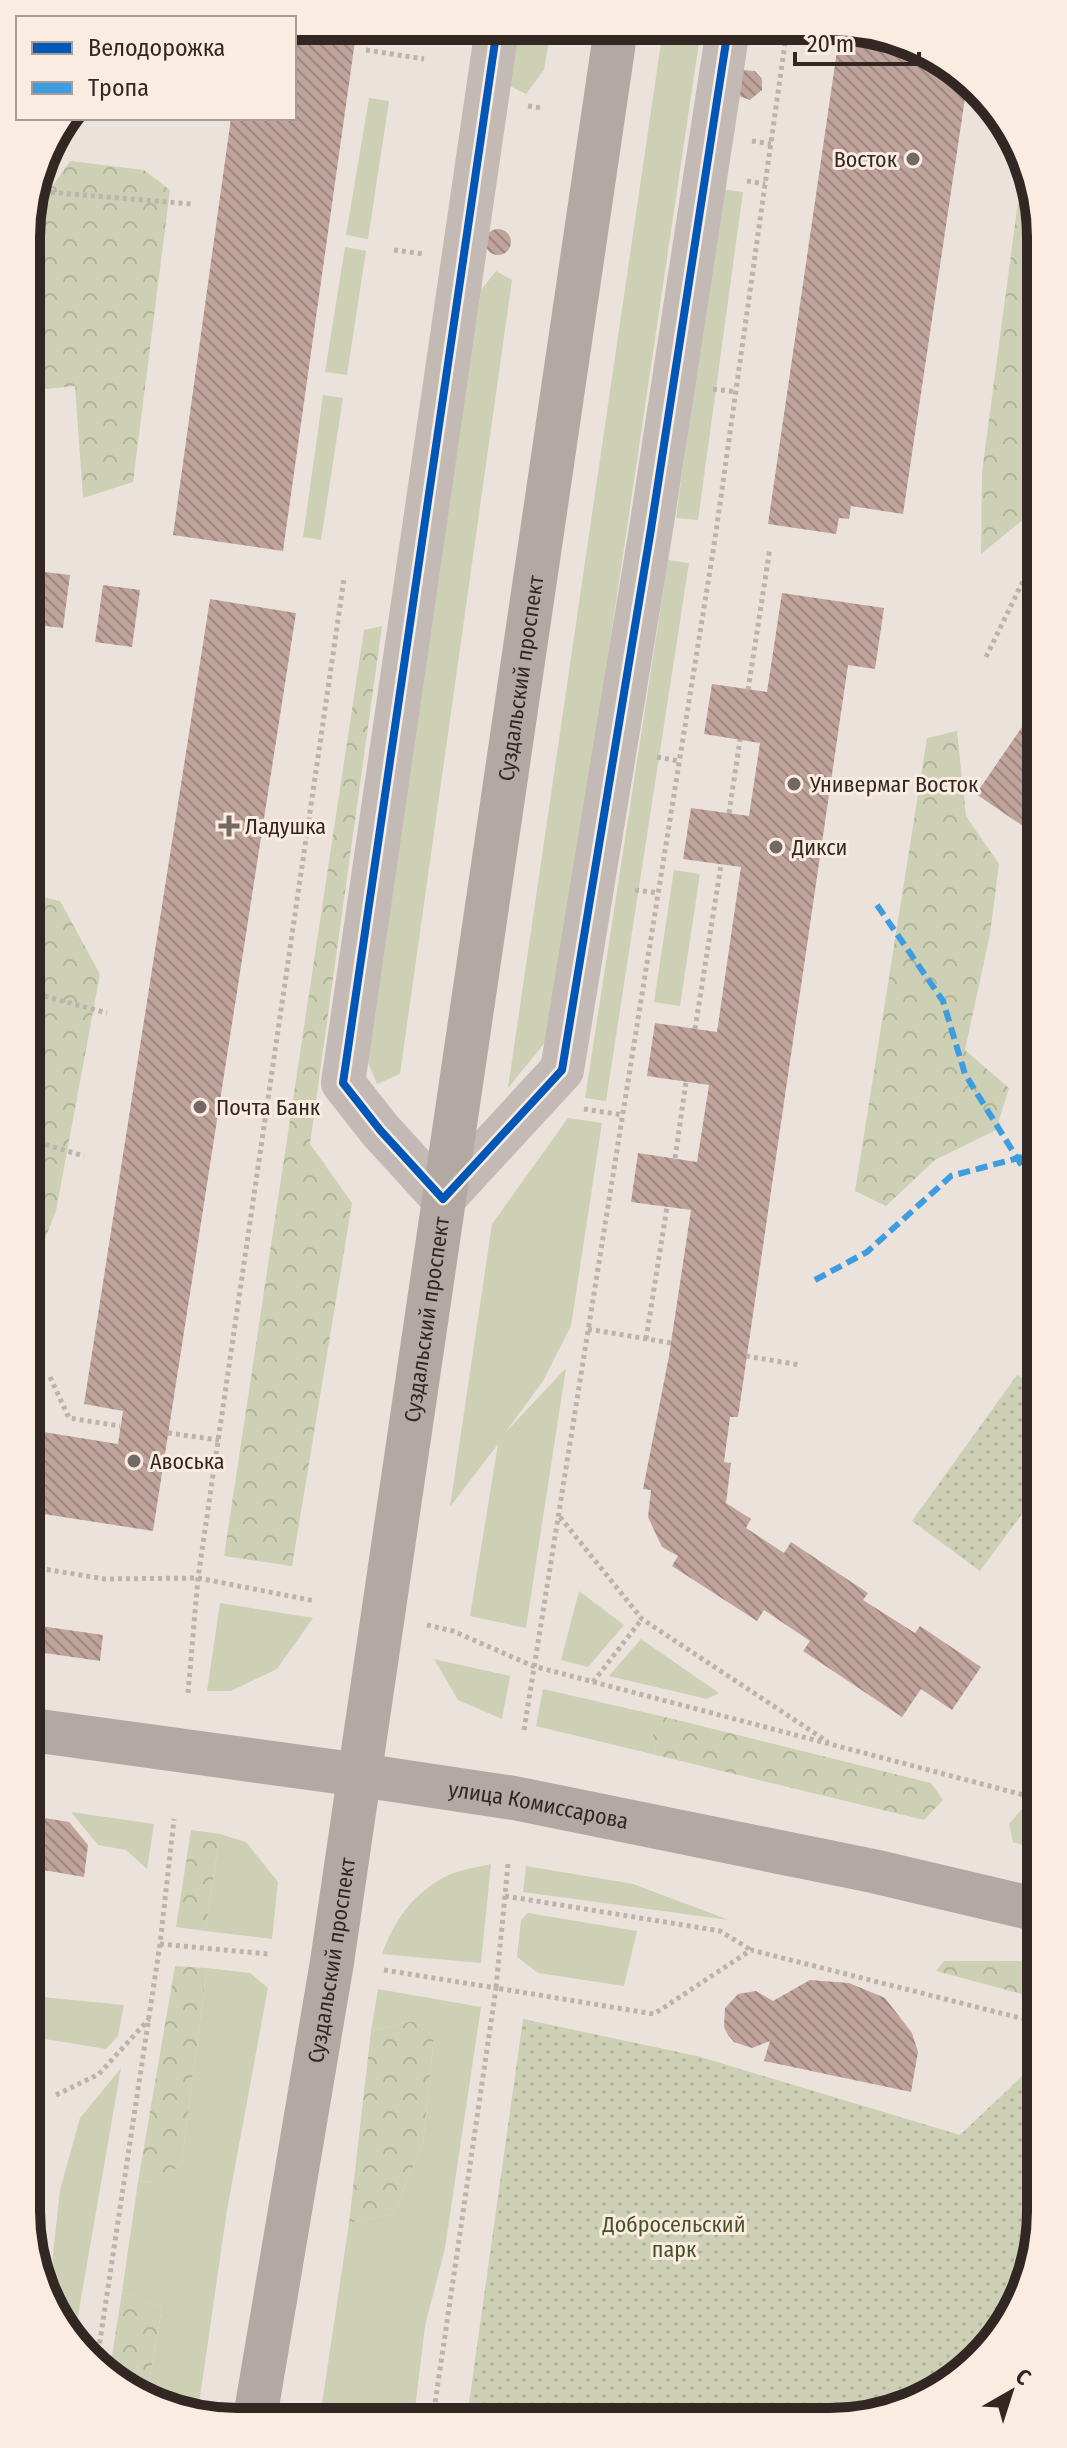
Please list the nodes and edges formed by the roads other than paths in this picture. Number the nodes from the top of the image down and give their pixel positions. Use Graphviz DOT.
graph roads {
  1 [pos="495,40"];
  2 [pos="614,40"];
  3 [pos="726,40"];
  4 [pos="443,1199"];
  5 [pos="40,1731"];
  6 [pos="360,1775"];
  7 [pos="1027,1907"];
  8 [pos="257,2408"];
  1 -- 4 [label="street"];
  2 -- 4 [label="main road, Суздальский проспект"];
  3 -- 4 [label="street"];
  4 -- 6 [label="main road, Суздальский проспект"];
  5 -- 6 [label="main road, улица Комиссарова"];
  6 -- 7 [label="main road, улица Комиссарова"];
  6 -- 8 [label="main road, Суздальский проспект"];
}
